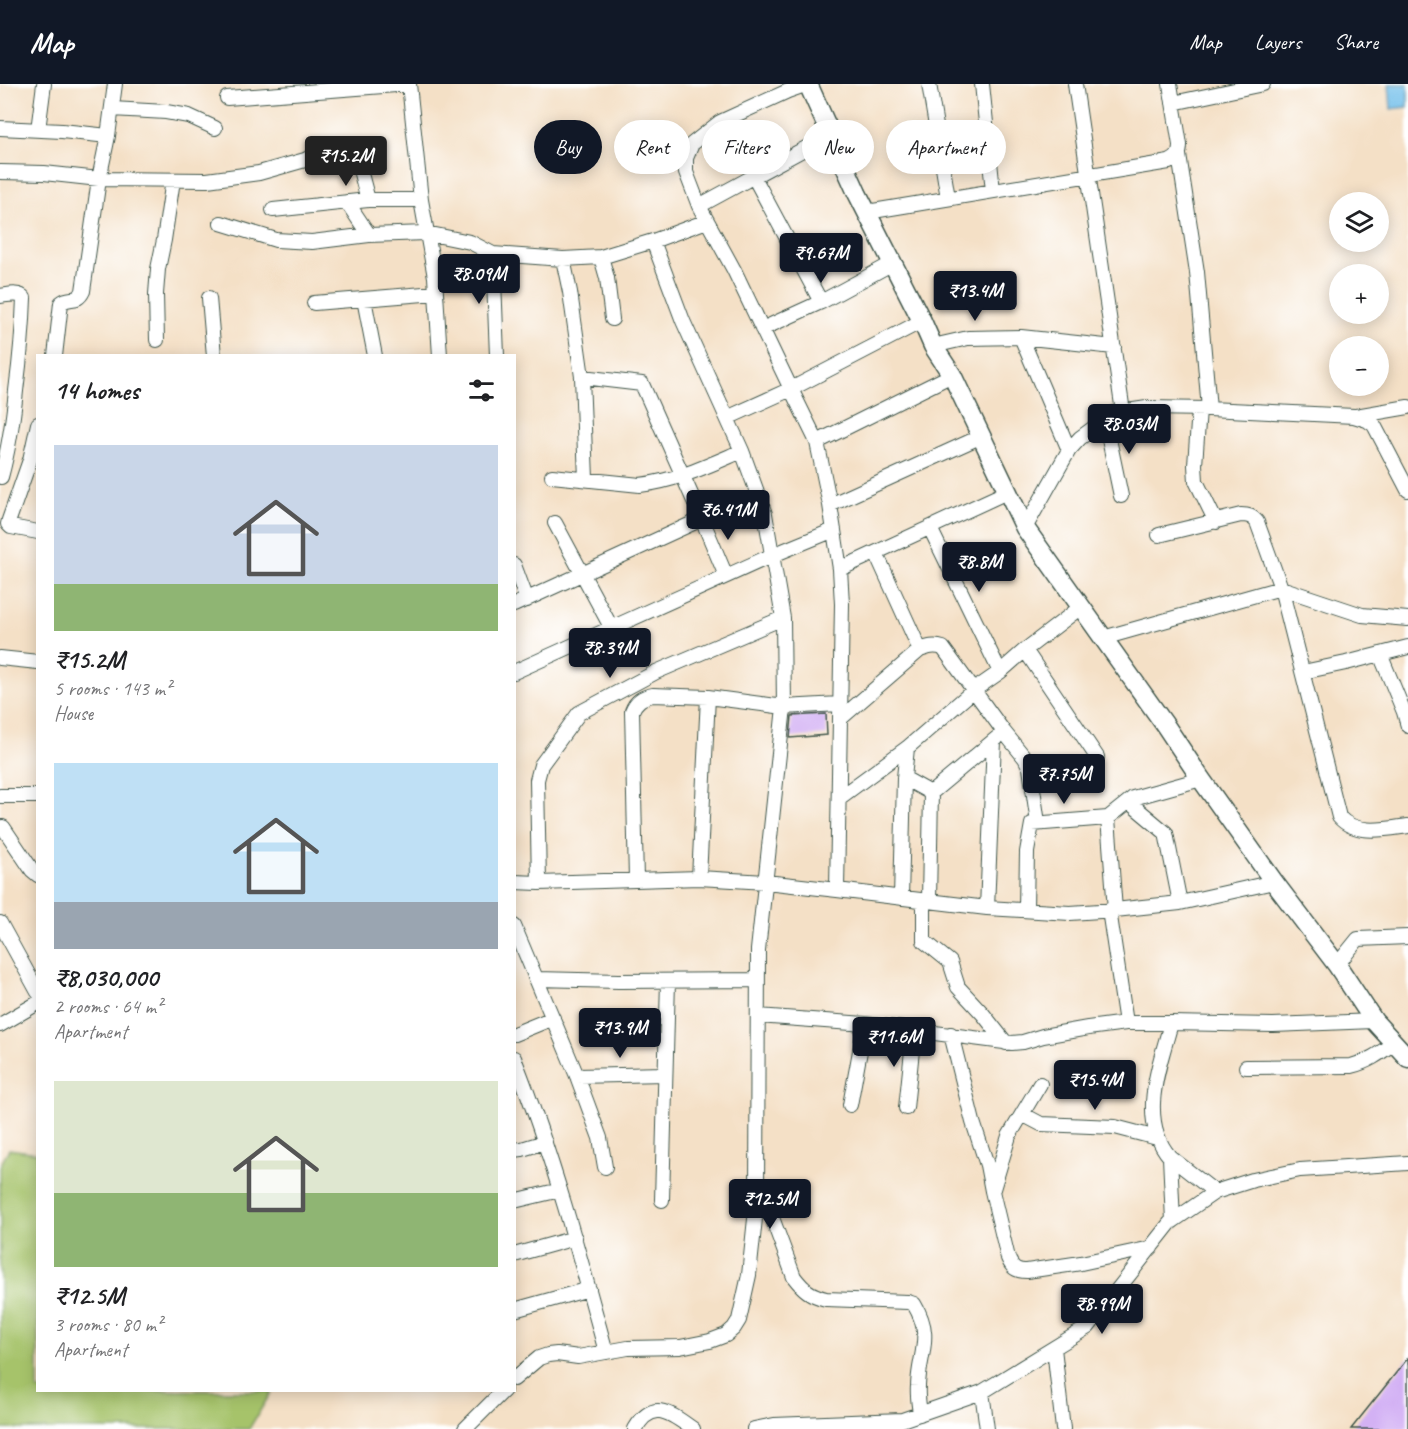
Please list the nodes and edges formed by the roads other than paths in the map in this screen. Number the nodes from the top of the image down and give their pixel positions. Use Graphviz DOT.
graph roads {
  1 [pos="44,84"];
  2 [pos="115,84"];
  3 [pos="409,84"];
  4 [pos="808,84"];
  5 [pos="929,84"];
  6 [pos="982,84"];
  7 [pos="1075,84"];
  8 [pos="1170,84"];
  9 [pos="1263,84"];
  10 [pos="227,98"];
  11 [pos="1173,103"];
  12 [pos="112,109"];
  13 [pos="824,120"];
  14 [pos="0,128"];
  15 [pos="215,128"];
  16 [pos="38,129"];
  17 [pos="108,136"];
  18 [pos="802,150"];
  19 [pos="1179,155"];
  20 [pos="0,172"];
  21 [pos="849,174"];
  22 [pos="1089,176"];
  23 [pos="754,177"];
  24 [pos="99,179"];
  25 [pos="173,180"];
  26 [pos="993,191"];
  27 [pos="948,198"];
  28 [pos="368,200"];
  29 [pos="421,200"];
  30 [pos="347,202"];
  31 [pos="699,206"];
  32 [pos="273,210"];
  33 [pos="867,212"];
  34 [pos="707,221"];
  35 [pos="221,223"];
  36 [pos="426,233"];
  37 [pos="369,235"];
  38 [pos="653,241"];
  39 [pos="493,254"];
  40 [pos="601,256"];
  41 [pos="563,259"];
  42 [pos="893,263"];
  43 [pos="436,293"];
  44 [pos="0,296"];
  45 [pos="209,298"];
  46 [pos="364,299"];
  47 [pos="821,302"];
  48 [pos="314,303"];
  49 [pos="612,319"];
  50 [pos="922,321"];
  51 [pos="762,329"];
  52 [pos="1021,337"];
  53 [pos="157,340"];
  54 [pos="933,345"];
  55 [pos="1114,347"];
  56 [pos="55,354"];
  57 [pos="214,354"];
  58 [pos="375,354"];
  59 [pos="440,354"];
  60 [pos="496,354"];
  61 [pos="952,375"];
  62 [pos="582,377"];
  63 [pos="791,389"];
  64 [pos="1408,407"];
  65 [pos="1204,409"];
  66 [pos="1123,412"];
  67 [pos="1354,416"];
  68 [pos="728,418"];
  69 [pos="1105,420"];
  70 [pos="36,433"];
  71 [pos="982,436"];
  72 [pos="817,442"];
  73 [pos="1069,450"];
  74 [pos="742,451"];
  75 [pos="552,476"];
  76 [pos="683,476"];
  77 [pos="1,477"];
  78 [pos="586,479"];
  79 [pos="1408,490"];
  80 [pos="1007,492"];
  81 [pos="1121,496"];
  82 [pos="830,505"];
  83 [pos="702,519"];
  84 [pos="1216,522"];
  85 [pos="555,523"];
  86 [pos="930,528"];
  87 [pos="1025,528"];
  88 [pos="834,530"];
  89 [pos="36,532"];
  90 [pos="1159,535"];
  91 [pos="876,553"];
  92 [pos="773,555"];
  93 [pos="840,569"];
  94 [pos="582,574"];
  95 [pos="516,576"];
  96 [pos="726,576"];
  97 [pos="1281,588"];
  98 [pos="521,602"];
  99 [pos="1081,607"];
  100 [pos="783,618"];
  101 [pos="1408,619"];
  102 [pos="611,627"];
  103 [pos="1103,638"];
  104 [pos="1408,647"];
  105 [pos="920,650"];
  106 [pos="1025,650"];
  107 [pos="1380,654"];
  108 [pos="0,659"];
  109 [pos="36,662"];
  110 [pos="516,671"];
  111 [pos="1000,672"];
  112 [pos="1303,672"];
  113 [pos="974,690"];
  114 [pos="708,697"];
  115 [pos="840,704"];
  116 [pos="784,707"];
  117 [pos="840,719"];
  118 [pos="1408,726"];
  119 [pos="999,736"];
  120 [pos="907,748"];
  121 [pos="1097,757"];
  122 [pos="904,778"];
  123 [pos="1202,780"];
  124 [pos="931,793"];
  125 [pos="0,796"];
  126 [pos="36,796"];
  127 [pos="839,798"];
  128 [pos="1129,802"];
  129 [pos="1108,818"];
  130 [pos="1038,823"];
  131 [pos="1408,826"];
  132 [pos="3,827"];
  133 [pos="36,873"];
  134 [pos="699,878"];
  135 [pos="636,879"];
  136 [pos="516,882"];
  137 [pos="766,882"];
  138 [pos="1274,882"];
  139 [pos="539,883"];
  140 [pos="837,890"];
  141 [pos="901,898"];
  142 [pos="927,900"];
  143 [pos="1180,903"];
  144 [pos="987,908"];
  145 [pos="1026,909"];
  146 [pos="1112,910"];
  147 [pos="0,923"];
  148 [pos="516,931"];
  149 [pos="1408,937"];
  150 [pos="1337,965"];
  151 [pos="537,979"];
  152 [pos="758,980"];
  153 [pos="668,981"];
  154 [pos="36,988"];
  155 [pos="36,1004"];
  156 [pos="758,1016"];
  157 [pos="553,1018"];
  158 [pos="1374,1021"];
  159 [pos="1126,1023"];
  160 [pos="1171,1023"];
  161 [pos="865,1024"];
  162 [pos="0,1025"];
  163 [pos="914,1031"];
  164 [pos="516,1033"];
  165 [pos="951,1035"];
  166 [pos="1006,1042"];
  167 [pos="1394,1043"];
  168 [pos="1408,1058"];
  169 [pos="516,1063"];
  170 [pos="1246,1067"];
  171 [pos="664,1074"];
  172 [pos="577,1076"];
  173 [pos="1040,1084"];
  174 [pos="850,1105"];
  175 [pos="906,1108"];
  176 [pos="1023,1114"];
  177 [pos="1157,1138"];
  178 [pos="545,1142"];
  179 [pos="516,1150"];
  180 [pos="1170,1157"];
  181 [pos="1408,1163"];
  182 [pos="605,1167"];
  183 [pos="757,1179"];
  184 [pos="560,1190"];
  185 [pos="992,1191"];
  186 [pos="1215,1192"];
  187 [pos="662,1200"];
  188 [pos="516,1201"];
  189 [pos="1173,1221"];
  190 [pos="575,1238"];
  191 [pos="1151,1248"];
  192 [pos="516,1254"];
  193 [pos="589,1289"];
  194 [pos="516,1309"];
  195 [pos="1054,1348"];
  196 [pos="606,1352"];
  197 [pos="516,1377"];
  198 [pos="502,1392"];
  199 [pos="982,1392"];
  200 [pos="921,1414"];
  201 [pos="902,1425"];
  202 [pos="465,1429"];
  203 [pos="635,1429"];
  204 [pos="693,1429"];
  205 [pos="754,1429"];
  206 [pos="987,1429"];
  207 [pos="1063,1429"];
  1 -- 16 [label="street"];
  2 -- 12 [label="street"];
  3 -- 10 [label="street"];
  3 -- 29 [label="street"];
  4 -- 13 [label="street"];
  4 -- 31 [label="street"];
  5 -- 27 [label="street"];
  6 -- 26 [label="street"];
  7 -- 22 [label="street"];
  8 -- 11 [label="street"];
  9 -- 11 [label="street"];
  11 -- 19 [label="street"];
  12 -- 15 [label="street"];
  12 -- 17 [label="street"];
  14 -- 16 [label="street"];
  16 -- 17 [label="street"];
  17 -- 24 [label="street"];
  18 -- 23 [label="street"];
  19 -- 22 [label="street"];
  19 -- 65 [label="street"];
  20 -- 24 [label="street"];
  21 -- 33 [label="street"];
  22 -- 26 [label="street"];
  22 -- 55 [label="street"];
  23 -- 31 [label="street"];
  23 -- 47 [label="street"];
  24 -- 25 [label="street"];
  24 -- 56 [label="street"];
  25 -- 28 [label="street"];
  25 -- 53 [label="street"];
  26 -- 27 [label="street"];
  27 -- 33 [label="street"];
  28 -- 29 [label="street"];
  28 -- 30 [label="street"];
  29 -- 36 [label="street"];
  30 -- 32 [label="street"];
  30 -- 37 [label="street"];
  31 -- 34 [label="street"];
  33 -- 42 [label="street"];
  34 -- 38 [label="street"];
  34 -- 51 [label="street"];
  35 -- 37 [label="street"];
  36 -- 37 [label="street"];
  36 -- 39 [label="street"];
  36 -- 43 [label="street"];
  38 -- 40 [label="street"];
  38 -- 68 [label="street"];
  39 -- 41 [label="street"];
  39 -- 60 [label="street"];
  40 -- 41 [label="street"];
  40 -- 49 [label="street"];
  41 -- 62 [label="street"];
  42 -- 47 [label="street"];
  42 -- 50 [label="street"];
  43 -- 46 [label="street"];
  43 -- 59 [label="street"];
  44 -- 77 [label="street"];
  45 -- 57 [label="street"];
  46 -- 48 [label="street"];
  46 -- 58 [label="street"];
  47 -- 51 [label="street"];
  50 -- 54 [label="street"];
  50 -- 63 [label="street"];
  51 -- 63 [label="street"];
  52 -- 54 [label="street"];
  52 -- 55 [label="street"];
  52 -- 73 [label="street"];
  54 -- 61 [label="street"];
  55 -- 66 [label="street"];
  61 -- 71 [label="street"];
  61 -- 72 [label="street"];
  62 -- 76 [label="street"];
  62 -- 78 [label="street"];
  63 -- 68 [label="street"];
  63 -- 72 [label="street"];
  64 -- 67 [label="street"];
  65 -- 66 [label="street"];
  65 -- 67 [label="street"];
  65 -- 84 [label="street"];
  66 -- 69 [label="street"];
  67 -- 79 [label="street"];
  68 -- 74 [label="street"];
  69 -- 73 [label="street"];
  69 -- 81 [label="street"];
  70 -- 89 [label="street"];
  71 -- 80 [label="street"];
  71 -- 82 [label="street"];
  72 -- 82 [label="street"];
  73 -- 87 [label="street"];
  74 -- 76 [label="street"];
  74 -- 92 [label="street"];
  75 -- 78 [label="street"];
  76 -- 78 [label="street"];
  76 -- 83 [label="street"];
  80 -- 86 [label="street"];
  80 -- 87 [label="street"];
  82 -- 88 [label="street"];
  83 -- 94 [label="street"];
  83 -- 96 [label="street"];
  84 -- 90 [label="street"];
  84 -- 97 [label="street"];
  85 -- 94 [label="street"];
  86 -- 91 [label="street"];
  86 -- 111 [label="street"];
  87 -- 99 [label="street"];
  88 -- 92 [label="street"];
  88 -- 93 [label="street"];
  91 -- 93 [label="street"];
  91 -- 105 [label="street"];
  92 -- 96 [label="street"];
  92 -- 100 [label="street"];
  93 -- 115 [label="street"];
  94 -- 98 [label="street"];
  94 -- 102 [label="street"];
  95 -- 98 [label="street"];
  96 -- 102 [label="street"];
  97 -- 101 [label="street"];
  97 -- 103 [label="street"];
  97 -- 112 [label="street"];
  99 -- 103 [label="street"];
  99 -- 106 [label="street"];
  100 -- 116 [label="street"];
  100 -- 139 [label="street"];
  102 -- 110 [label="street"];
  103 -- 123 [label="street"];
  104 -- 107 [label="street"];
  105 -- 113 [label="street"];
  105 -- 117 [label="street"];
  106 -- 111 [label="street"];
  106 -- 121 [label="street"];
  107 -- 112 [label="street"];
  107 -- 118 [label="street"];
  108 -- 109 [label="street"];
  111 -- 113 [label="street"];
  112 -- 131 [label="street"];
  113 -- 119 [label="street"];
  113 -- 120 [label="street"];
  114 -- 116 [label="street"];
  114 -- 134 [label="street"];
  114 -- 135 [label="street"];
  115 -- 116 [label="street"];
  115 -- 117 [label="street"];
  116 -- 137 [label="street"];
  117 -- 127 [label="street"];
  119 -- 124 [label="street"];
  119 -- 130 [label="street"];
  119 -- 144 [label="street"];
  120 -- 122 [label="street"];
  120 -- 127 [label="street"];
  122 -- 124 [label="street"];
  122 -- 141 [label="street"];
  123 -- 128 [label="street"];
  123 -- 138 [label="street"];
  124 -- 142 [label="street"];
  125 -- 126 [label="street"];
  127 -- 140 [label="street"];
  128 -- 129 [label="street"];
  128 -- 143 [label="street"];
  129 -- 130 [label="street"];
  129 -- 146 [label="street"];
  130 -- 145 [label="street"];
  132 -- 133 [label="street"];
  134 -- 135 [label="street"];
  134 -- 137 [label="street"];
  135 -- 139 [label="street"];
  136 -- 139 [label="street"];
  137 -- 140 [label="street"];
  137 -- 152 [label="street"];
  138 -- 143 [label="street"];
  138 -- 150 [label="street"];
  140 -- 141 [label="street"];
  141 -- 142 [label="street"];
  142 -- 144 [label="street"];
  142 -- 166 [label="street"];
  143 -- 146 [label="street"];
  144 -- 145 [label="street"];
  145 -- 146 [label="street"];
  146 -- 159 [label="street"];
  147 -- 154 [label="street"];
  148 -- 151 [label="street"];
  149 -- 150 [label="street"];
  150 -- 158 [label="street"];
  151 -- 153 [label="street"];
  151 -- 157 [label="street"];
  152 -- 153 [label="street"];
  152 -- 156 [label="street"];
  153 -- 171 [label="street"];
  155 -- 162 [label="street"];
  156 -- 161 [label="street"];
  156 -- 183 [label="street"];
  157 -- 164 [label="street"];
  157 -- 172 [label="street"];
  158 -- 160 [label="street"];
  158 -- 167 [label="street"];
  159 -- 160 [label="street"];
  159 -- 166 [label="street"];
  160 -- 177 [label="street"];
  161 -- 163 [label="street"];
  161 -- 174 [label="street"];
  163 -- 165 [label="street"];
  163 -- 175 [label="street"];
  165 -- 166 [label="street"];
  165 -- 185 [label="street"];
  167 -- 168 [label="street"];
  167 -- 170 [label="street"];
  169 -- 178 [label="street"];
  171 -- 172 [label="street"];
  171 -- 187 [label="street"];
  172 -- 182 [label="street"];
  173 -- 176 [label="street"];
  176 -- 177 [label="street"];
  176 -- 185 [label="street"];
  177 -- 180 [label="street"];
  178 -- 179 [label="street"];
  178 -- 184 [label="street"];
  180 -- 186 [label="street"];
  180 -- 189 [label="street"];
  181 -- 186 [label="street"];
  183 -- 196 [label="street"];
  183 -- 200 [label="street"];
  184 -- 188 [label="street"];
  184 -- 190 [label="street"];
  185 -- 191 [label="street"];
  186 -- 189 [label="street"];
  189 -- 191 [label="street"];
  190 -- 192 [label="street"];
  190 -- 193 [label="street"];
  191 -- 195 [label="street"];
  193 -- 194 [label="street"];
  193 -- 196 [label="street"];
  195 -- 199 [label="street"];
  195 -- 207 [label="street"];
  196 -- 197 [label="street"];
  198 -- 202 [label="street"];
  199 -- 200 [label="street"];
  199 -- 206 [label="street"];
  200 -- 201 [label="street"];
  201 -- 205 [label="street"];
  203 -- 204 [label="street"];
}
